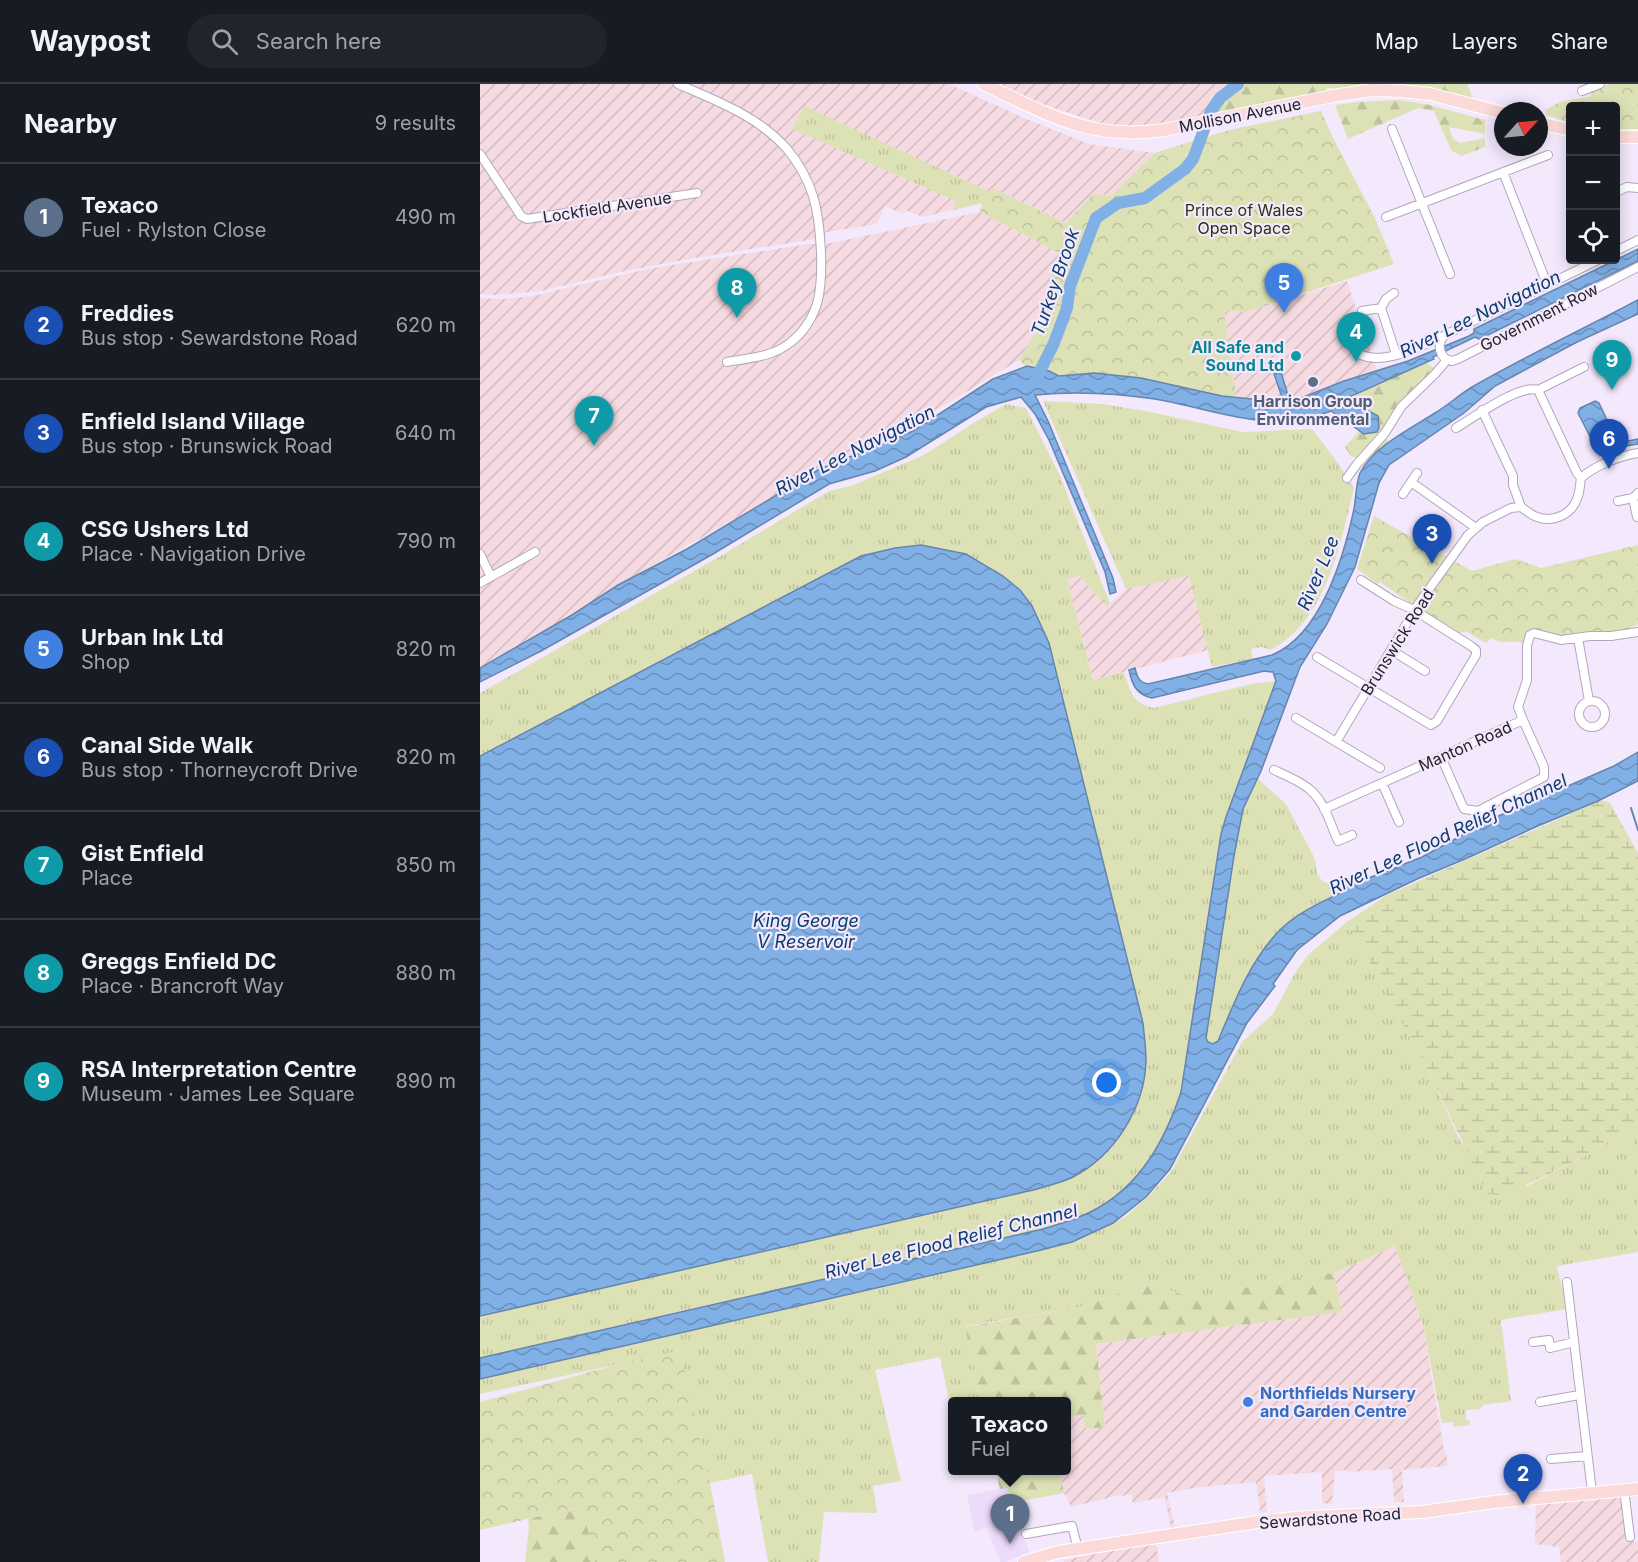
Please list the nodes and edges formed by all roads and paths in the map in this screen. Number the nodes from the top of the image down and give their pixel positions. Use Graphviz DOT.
graph roads {
  1 [pos="678,84"];
  2 [pos="984,84"];
  3 [pos="1600,84"];
  4 [pos="1582,91"];
  5 [pos="1494,111"];
  6 [pos="1548,125"];
  7 [pos="1392,129"];
  8 [pos="1566,129"];
  9 [pos="1620,137"];
  10 [pos="1638,137"];
  11 [pos="480,154"];
  12 [pos="1545,156"];
  13 [pos="1503,172"];
  14 [pos="1638,188"];
  15 [pos="1620,190"];
  16 [pos="698,193"];
  17 [pos="1422,203"];
  18 [pos="1386,217"];
  19 [pos="1638,240"];
  20 [pos="1620,249"];
  21 [pos="1590,264"];
  22 [pos="1638,267"];
  23 [pos="1450,274"];
  24 [pos="1547,284"];
  25 [pos="1394,293"];
  26 [pos="1382,308"];
  27 [pos="1362,311"];
  28 [pos="1442,337"];
  29 [pos="1443,353"];
  30 [pos="1396,354"];
  31 [pos="1361,355"];
  32 [pos="727,362"];
  33 [pos="1584,367"];
  34 [pos="1538,390"];
  35 [pos="1482,410"];
  36 [pos="1456,428"];
  37 [pos="1638,453"];
  38 [pos="1417,473"];
  39 [pos="1581,477"];
  40 [pos="1347,478"];
  41 [pos="1411,482"];
  42 [pos="1403,494"];
  43 [pos="1636,496"];
  44 [pos="1618,501"];
  45 [pos="1521,507"];
  46 [pos="1637,518"];
  47 [pos="1476,528"];
  48 [pos="535,552"];
  49 [pos="480,554"];
  50 [pos="491,577"];
  51 [pos="1361,580"];
  52 [pos="480,583"];
  53 [pos="1414,610"];
  54 [pos="1638,632"];
  55 [pos="1578,638"];
  56 [pos="1391,650"];
  57 [pos="1317,657"];
  58 [pos="1425,670"];
  59 [pos="1369,688"];
  60 [pos="1589,701"];
  61 [pos="1296,718"];
  62 [pos="1523,720"];
  63 [pos="1336,742"];
  64 [pos="1441,757"];
  65 [pos="1380,768"];
  66 [pos="1274,770"];
  67 [pos="1382,783"];
  68 [pos="1324,809"];
  69 [pos="1399,822"];
  70 [pos="1352,835"];
  71 [pos="1567,1282"];
  72 [pos="1533,1342"];
  73 [pos="1574,1342"];
  74 [pos="1579,1395"];
  75 [pos="1540,1402"];
  76 [pos="1587,1456"];
  77 [pos="1551,1459"];
  78 [pos="1624,1489"];
  79 [pos="1638,1489"];
  80 [pos="1592,1492"];
  81 [pos="1026,1534"];
  82 [pos="1630,1537"];
  83 [pos="1078,1549"];
  84 [pos="1024,1562"];
  1 -- 32 [label="street"];
  2 -- 5 [label="main road, Mollison Avenue"];
  3 -- 4 [label="street"];
  6 -- 8 [label="main road"];
  7 -- 17 [label="street"];
  9 -- 10 [label="main road"];
  11 -- 16 [label="street, Lockfield Avenue"];
  12 -- 13 [label="street"];
  13 -- 17 [label="street"];
  13 -- 24 [label="street"];
  14 -- 15 [label="street"];
  17 -- 18 [label="street"];
  17 -- 23 [label="street"];
  19 -- 20 [label="street"];
  21 -- 24 [label="street"];
  22 -- 29 [label="street, Government Row"];
  24 -- 28 [label="street"];
  25 -- 26 [label="street"];
  26 -- 27 [label="street"];
  26 -- 30 [label="street"];
  28 -- 29 [label="street"];
  28 -- 30 [label="street"];
  29 -- 40 [label="street"];
  30 -- 31 [label="street"];
  33 -- 34 [label="street"];
  34 -- 35 [label="street"];
  34 -- 39 [label="street"];
  35 -- 36 [label="street"];
  35 -- 45 [label="street"];
  37 -- 39 [label="street"];
  38 -- 41 [label="street"];
  39 -- 45 [label="street"];
  41 -- 42 [label="street"];
  41 -- 47 [label="street"];
  43 -- 44 [label="street"];
  43 -- 46 [label="street"];
  45 -- 47 [label="street, Brunswick Road"];
  47 -- 53 [label="street, Brunswick Road"];
  48 -- 50 [label="street"];
  49 -- 50 [label="street"];
  50 -- 52 [label="street"];
  51 -- 53 [label="street"];
  53 -- 56 [label="street, Brunswick Road"];
  53 -- 59 [label="street"];
  54 -- 55 [label="street, Manton Road"];
  55 -- 60 [label="street"];
  55 -- 62 [label="street, Manton Road"];
  56 -- 58 [label="street"];
  56 -- 59 [label="street, Brunswick Road"];
  57 -- 59 [label="street"];
  59 -- 63 [label="street, Brunswick Road"];
  60 -- 60 [label="street"];
  61 -- 63 [label="street"];
  62 -- 64 [label="street, Manton Road"];
  62 -- 64 [label="street"];
  63 -- 65 [label="street"];
  64 -- 67 [label="street, Manton Road"];
  66 -- 68 [label="street"];
  67 -- 68 [label="street, Manton Road"];
  67 -- 69 [label="street"];
  68 -- 70 [label="street"];
  71 -- 73 [label="street"];
  72 -- 73 [label="street"];
  73 -- 74 [label="street"];
  74 -- 75 [label="street"];
  74 -- 76 [label="street"];
  76 -- 77 [label="street"];
  76 -- 80 [label="street"];
  78 -- 79 [label="main road, Sewardstone Road"];
  78 -- 80 [label="main road, Sewardstone Road"];
  78 -- 82 [label="street"];
  80 -- 83 [label="main road, Sewardstone Road"];
  81 -- 83 [label="street"];
  83 -- 84 [label="main road, Sewardstone Road"];
}
